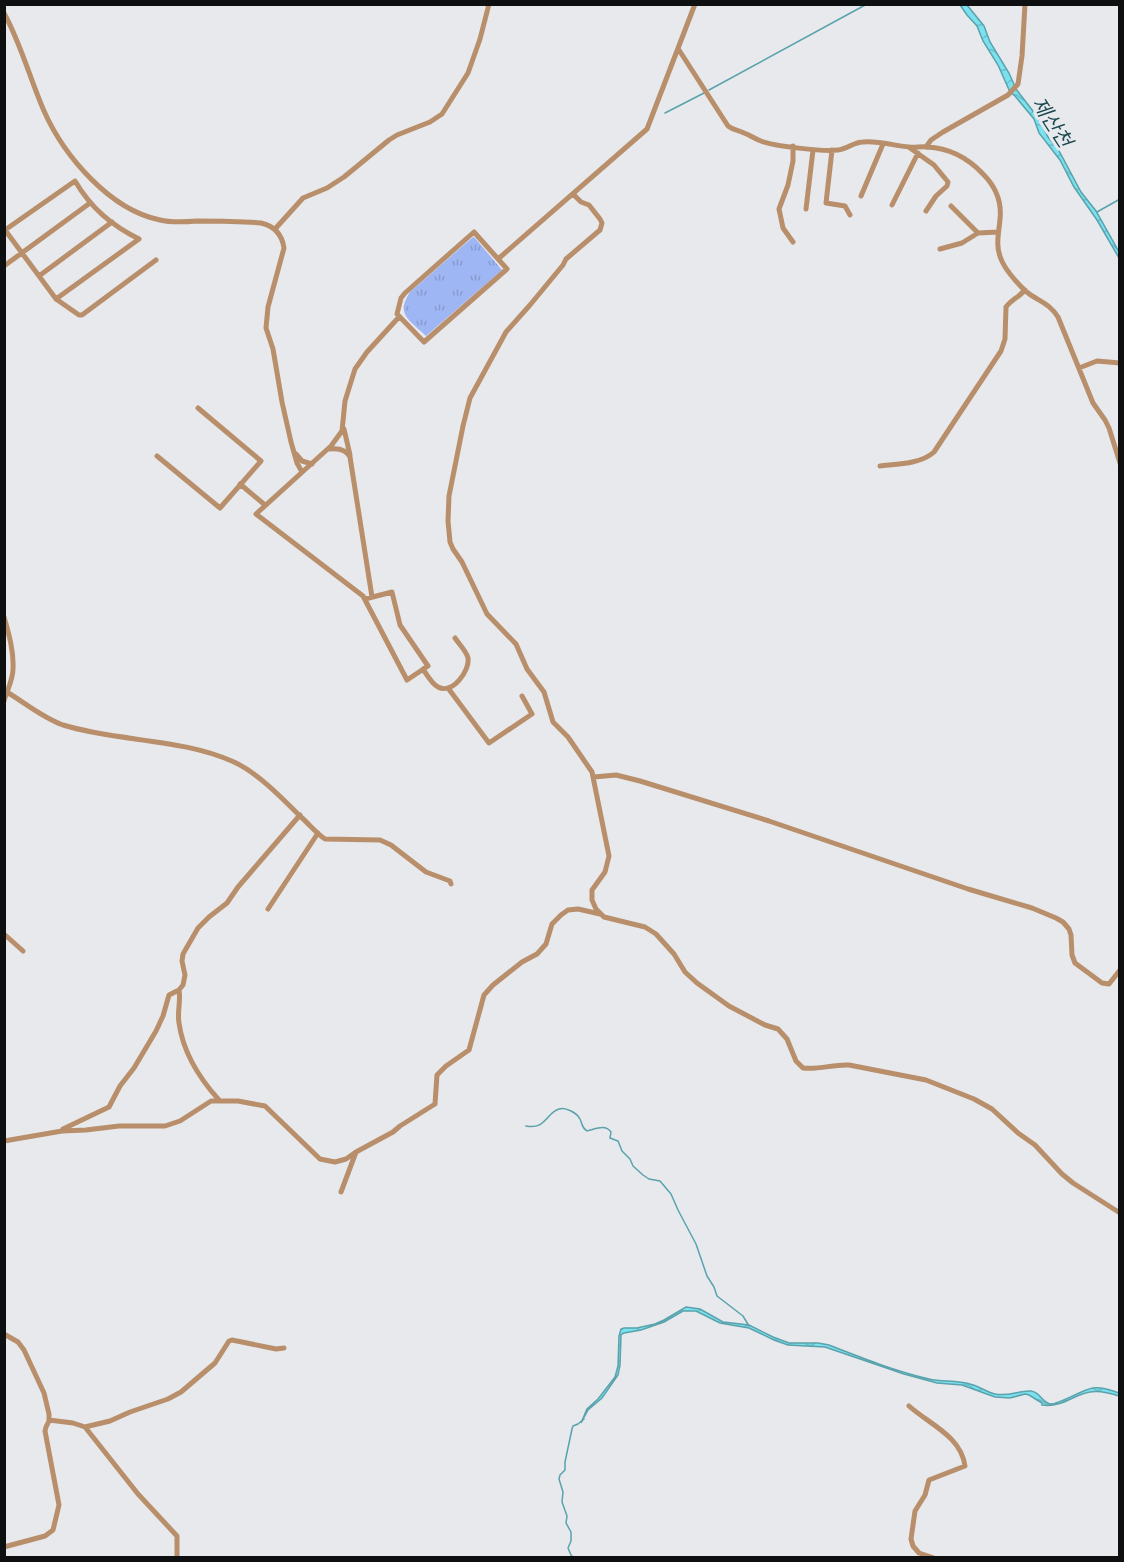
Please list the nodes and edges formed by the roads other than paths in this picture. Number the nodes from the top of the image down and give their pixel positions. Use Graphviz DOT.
graph roads {
  1 [pos="489,4"];
  2 [pos="695,4"];
  3 [pos="1025,4"];
  4 [pos="4,13"];
  5 [pos="679,50"];
  6 [pos="883,144"];
  7 [pos="793,146"];
  8 [pos="910,147"];
  9 [pos="926,147"];
  10 [pos="813,150"];
  11 [pos="832,150"];
  12 [pos="918,153"];
  13 [pos="573,194"];
  14 [pos="861,196"];
  15 [pos="90,203"];
  16 [pos="892,205"];
  17 [pos="951,206"];
  18 [pos="806,208"];
  19 [pos="926,211"];
  20 [pos="850,215"];
  21 [pos="112,222"];
  22 [pos="275,229"];
  23 [pos="998,232"];
  24 [pos="978,233"];
  25 [pos="793,242"];
  26 [pos="940,249"];
  27 [pos="22,254"];
  28 [pos="498,259"];
  29 [pos="156,260"];
  30 [pos="4,266"];
  31 [pos="39,276"];
  32 [pos="1024,290"];
  33 [pos="56,299"];
  34 [pos="399,317"];
  35 [pos="1119,363"];
  36 [pos="1079,368"];
  37 [pos="198,408"];
  38 [pos="343,424"];
  39 [pos="328,449"];
  40 [pos="295,453"];
  41 [pos="157,456"];
  42 [pos="350,457"];
  43 [pos="1119,462"];
  44 [pos="312,464"];
  45 [pos="880,466"];
  46 [pos="302,472"];
  47 [pos="240,484"];
  48 [pos="265,505"];
  49 [pos="372,597"];
  50 [pos="365,599"];
  51 [pos="4,617"];
  52 [pos="455,638"];
  53 [pos="423,669"];
  54 [pos="448,688"];
  55 [pos="7,692"];
  56 [pos="522,696"];
  57 [pos="4,701"];
  58 [pos="594,777"];
  59 [pos="300,815"];
  60 [pos="318,833"];
  61 [pos="452,884"];
  62 [pos="268,909"];
  63 [pos="601,914"];
  64 [pos="4,934"];
  65 [pos="23,951"];
  66 [pos="1119,970"];
  67 [pos="179,990"];
  68 [pos="219,1100"];
  69 [pos="62,1131"];
  70 [pos="4,1141"];
  71 [pos="356,1152"];
  72 [pos="341,1192"];
  73 [pos="1119,1213"];
  74 [pos="4,1334"];
  75 [pos="284,1348"];
  76 [pos="909,1406"];
  77 [pos="49,1420"];
  78 [pos="85,1427"];
  79 [pos="4,1547"];
  80 [pos="177,1557"];
  81 [pos="934,1557"];
  1 -- 22 [label="street"];
  2 -- 5 [label="street"];
  3 -- 9 [label="street"];
  4 -- 22 [label="street"];
  5 -- 7 [label="street"];
  5 -- 13 [label="street"];
  6 -- 8 [label="street"];
  6 -- 11 [label="street"];
  6 -- 14 [label="street"];
  7 -- 10 [label="street"];
  7 -- 25 [label="street"];
  8 -- 9 [label="street"];
  8 -- 12 [label="street"];
  9 -- 23 [label="street"];
  10 -- 11 [label="street"];
  10 -- 18 [label="street"];
  11 -- 20 [label="street"];
  12 -- 16 [label="street"];
  12 -- 19 [label="street"];
  13 -- 28 [label="street"];
  13 -- 58 [label="street"];
  15 -- 21 [label="street"];
  15 -- 27 [label="street"];
  15 -- 27 [label="street"];
  17 -- 24 [label="street"];
  21 -- 31 [label="street"];
  21 -- 33 [label="street"];
  22 -- 40 [label="street"];
  23 -- 24 [label="street"];
  23 -- 32 [label="street"];
  24 -- 26 [label="street"];
  27 -- 30 [label="street"];
  27 -- 31 [label="street"];
  28 -- 34 [label="street"];
  28 -- 34 [label="street"];
  29 -- 33 [label="street"];
  31 -- 33 [label="street"];
  32 -- 36 [label="street"];
  32 -- 45 [label="street"];
  34 -- 38 [label="street"];
  35 -- 36 [label="street"];
  36 -- 43 [label="street"];
  37 -- 47 [label="street"];
  38 -- 39 [label="street"];
  38 -- 42 [label="street"];
  39 -- 42 [label="street"];
  39 -- 44 [label="street"];
  40 -- 44 [label="street"];
  40 -- 46 [label="street"];
  41 -- 47 [label="street"];
  42 -- 49 [label="street"];
  44 -- 46 [label="street"];
  46 -- 48 [label="street"];
  47 -- 48 [label="street"];
  48 -- 50 [label="street"];
  49 -- 50 [label="street"];
  49 -- 53 [label="street"];
  50 -- 53 [label="street"];
  51 -- 55 [label="street"];
  52 -- 54 [label="street"];
  53 -- 54 [label="street"];
  54 -- 56 [label="street"];
  55 -- 57 [label="street"];
  55 -- 59 [label="street"];
  58 -- 63 [label="street"];
  58 -- 66 [label="street"];
  59 -- 60 [label="street"];
  59 -- 67 [label="street"];
  60 -- 61 [label="street"];
  60 -- 62 [label="street"];
  63 -- 71 [label="street"];
  63 -- 73 [label="street"];
  64 -- 65 [label="street"];
  67 -- 68 [label="street"];
  67 -- 69 [label="street"];
  68 -- 69 [label="street"];
  68 -- 71 [label="street"];
  69 -- 70 [label="street"];
  71 -- 72 [label="street"];
  74 -- 77 [label="street"];
  75 -- 78 [label="street"];
  76 -- 81 [label="street"];
  77 -- 78 [label="street"];
  77 -- 79 [label="street"];
  78 -- 80 [label="street"];
}
